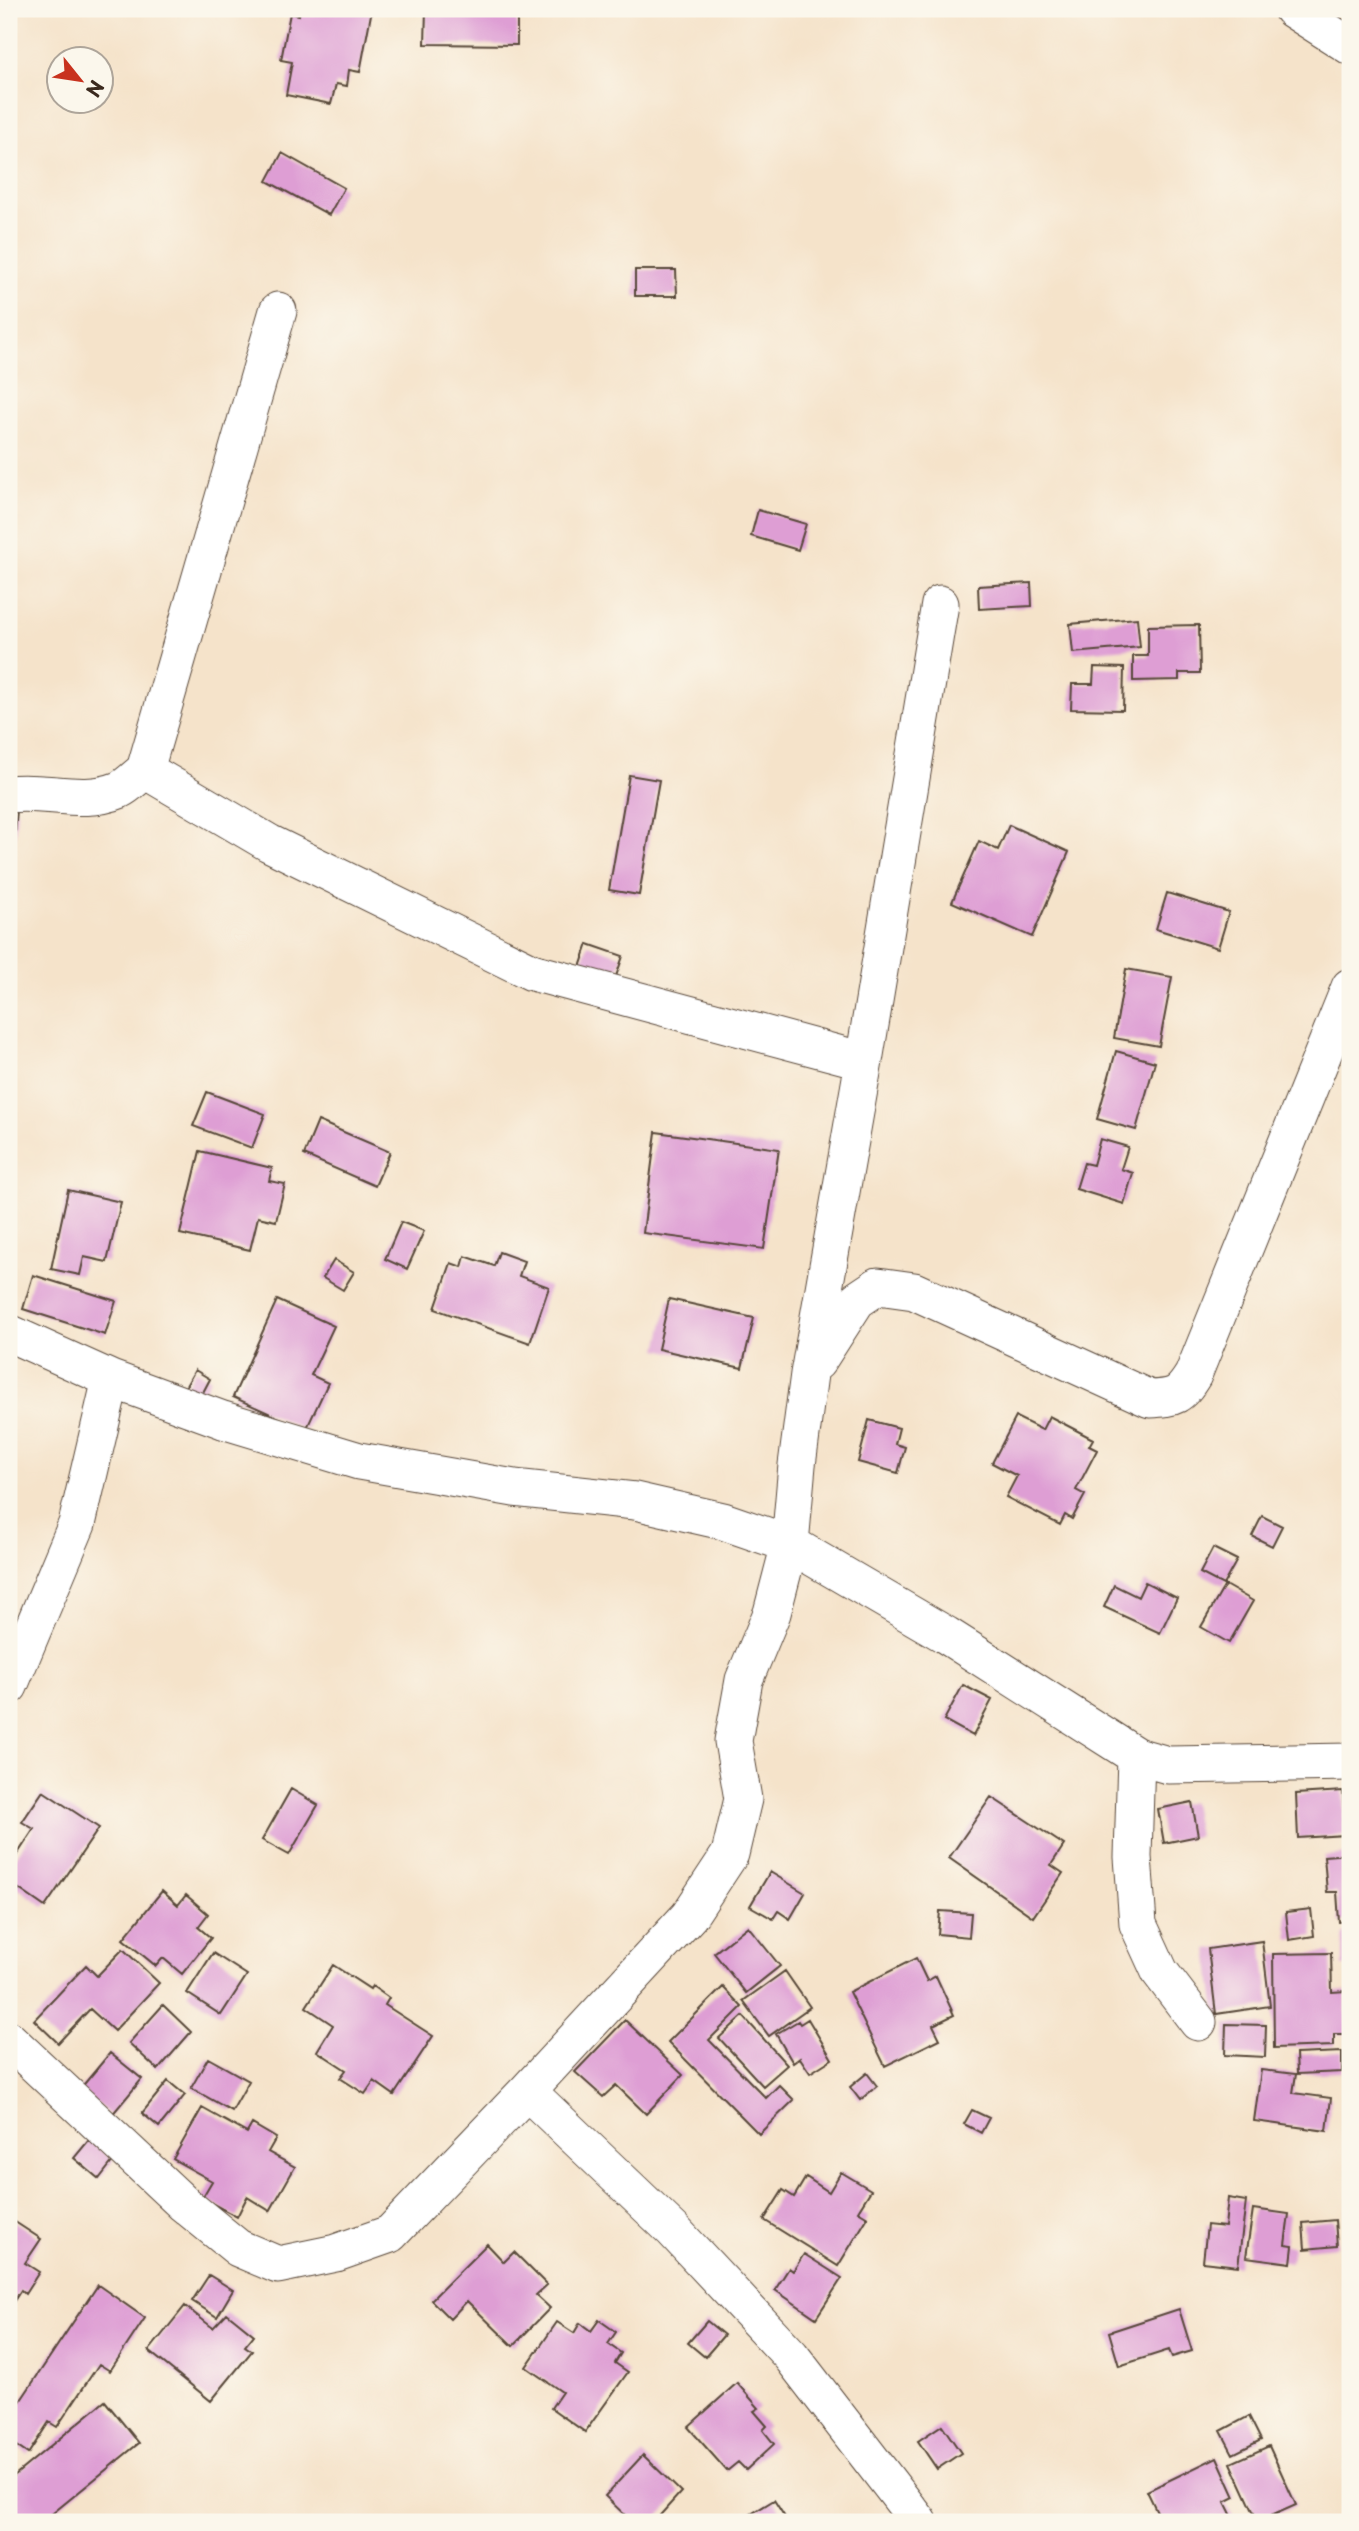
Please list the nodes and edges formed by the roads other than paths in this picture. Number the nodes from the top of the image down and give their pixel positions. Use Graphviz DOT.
graph roads {
  1 [pos="1292,9"];
  2 [pos="1350,46"];
  3 [pos="278,311"];
  4 [pos="940,604"];
  5 [pos="145,770"];
  6 [pos="9,794"];
  7 [pos="1350,987"];
  8 [pos="864,1061"];
  9 [pos="9,1333"];
  10 [pos="809,1374"];
  11 [pos="111,1379"];
  12 [pos="790,1544"];
  13 [pos="9,1686"];
  14 [pos="1136,1756"];
  15 [pos="1350,1762"];
  16 [pos="1198,2022"];
  17 [pos="9,2040"];
  18 [pos="527,2091"];
  19 [pos="919,2522"];
  1 -- 2 [label="street"];
  3 -- 5 [label="street"];
  4 -- 8 [label="street"];
  5 -- 6 [label="street"];
  5 -- 8 [label="street"];
  7 -- 10 [label="street"];
  8 -- 10 [label="street"];
  9 -- 11 [label="street"];
  10 -- 12 [label="street"];
  11 -- 12 [label="street"];
  11 -- 13 [label="street"];
  12 -- 14 [label="street"];
  12 -- 18 [label="street"];
  14 -- 15 [label="street"];
  14 -- 16 [label="street"];
  17 -- 18 [label="street"];
  18 -- 19 [label="street"];
}
